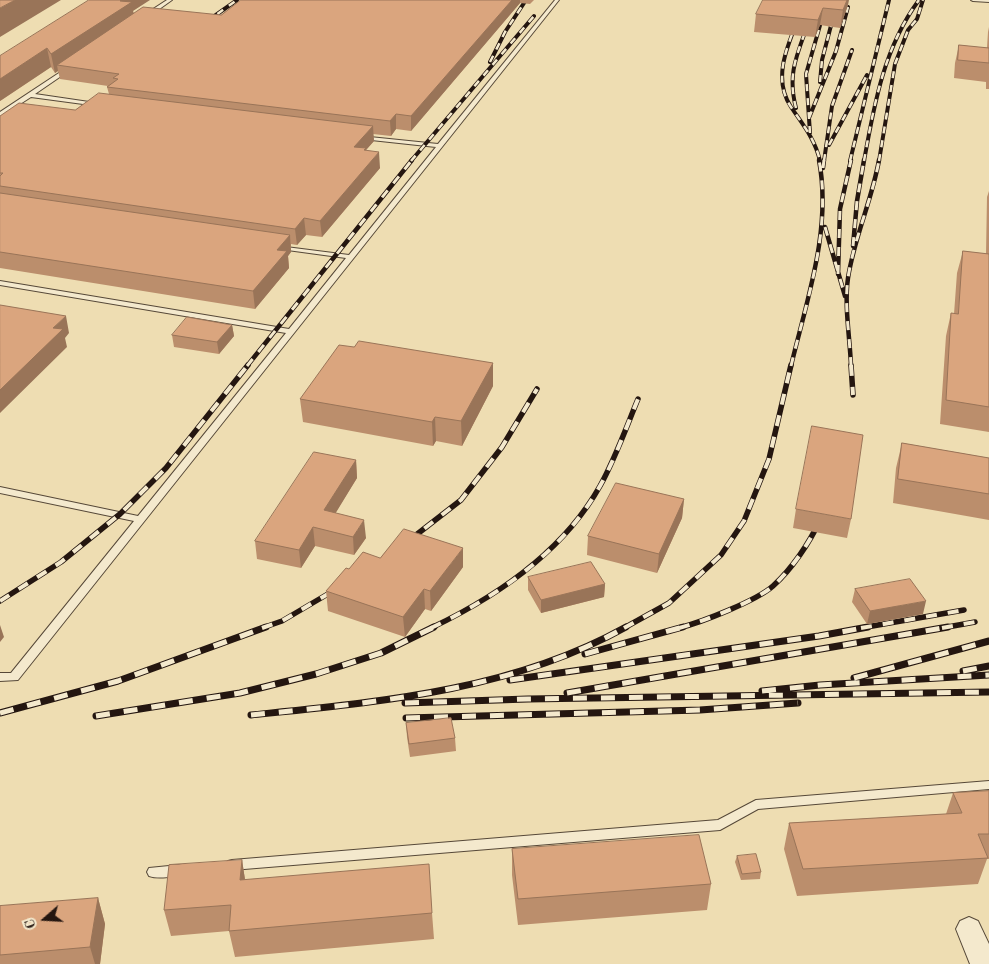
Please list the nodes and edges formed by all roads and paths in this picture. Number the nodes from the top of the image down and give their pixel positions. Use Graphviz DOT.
graph roads {
  1 [pos="170,0"];
  2 [pos="557,0"];
  3 [pos="973,0"];
  4 [pos="989,1"];
  5 [pos="145,17"];
  6 [pos="71,67"];
  7 [pos="30,95"];
  8 [pos="107,106"];
  9 [pos="0,115"];
  10 [pos="354,136"];
  11 [pos="440,146"];
  12 [pos="276,246"];
  13 [pos="351,257"];
  14 [pos="0,283"];
  15 [pos="291,332"];
  16 [pos="0,490"];
  17 [pos="141,519"];
  18 [pos="0,677"];
  19 [pos="989,785"];
  20 [pos="223,866"];
  21 [pos="193,869"];
  22 [pos="153,872"];
  23 [pos="969,929"];
  24 [pos="984,964"];
  1 -- 5 [label="lane"];
  2 -- 11 [label="lane"];
  3 -- 4 [label="lane"];
  6 -- 7 [label="lane"];
  7 -- 8 [label="lane"];
  7 -- 9 [label="lane"];
  10 -- 11 [label="lane"];
  11 -- 13 [label="lane"];
  12 -- 13 [label="lane"];
  13 -- 15 [label="lane"];
  14 -- 15 [label="lane"];
  15 -- 17 [label="lane"];
  16 -- 17 [label="lane"];
  17 -- 18 [label="lane"];
  19 -- 20 [label="lane"];
  21 -- 22 [label="lane"];
  23 -- 24 [label="street"];
}
